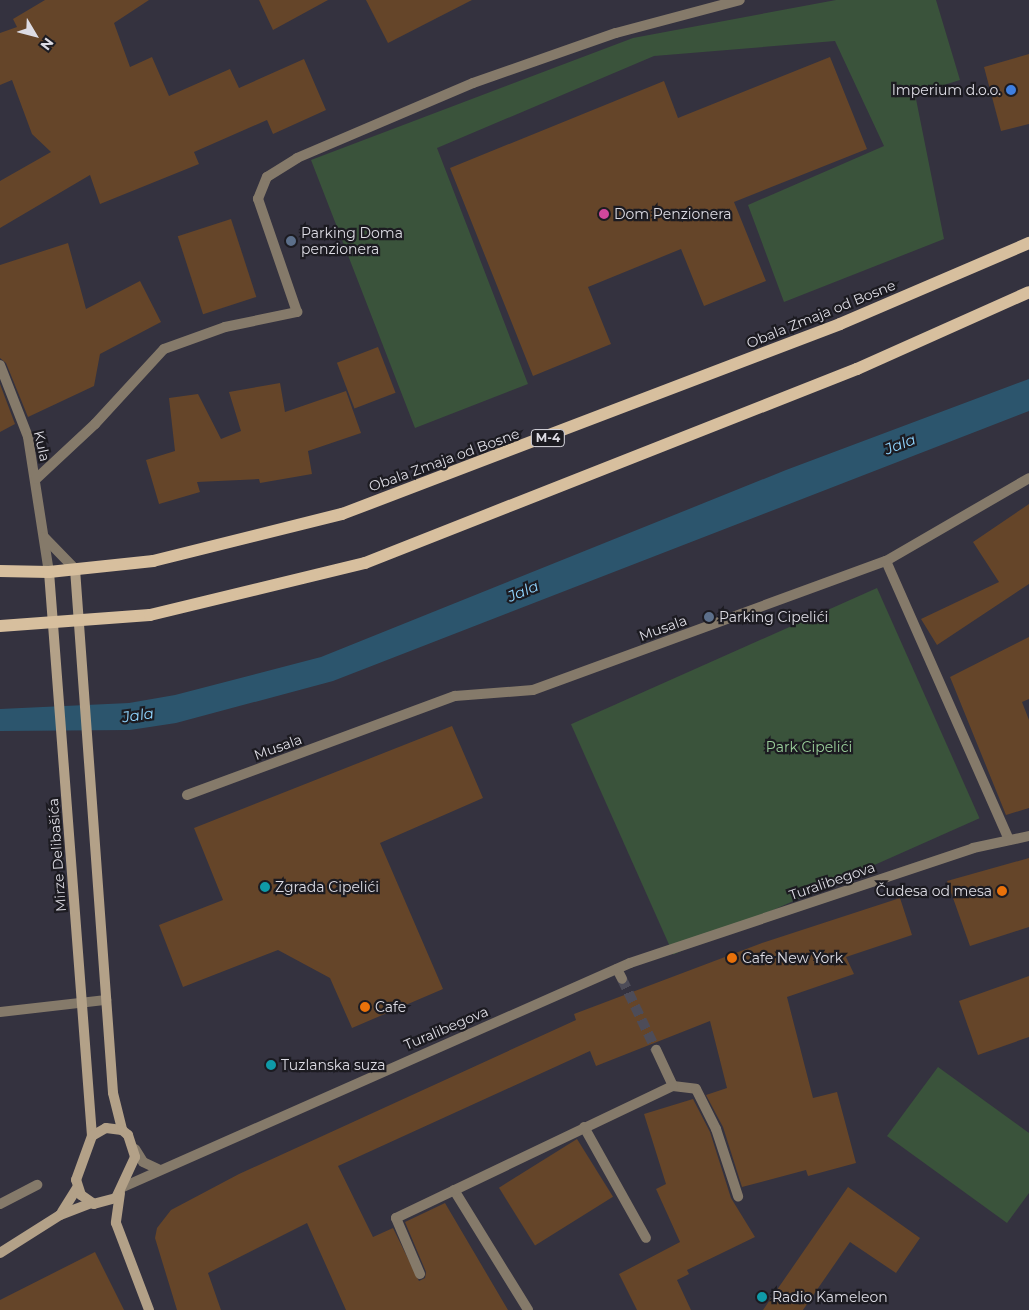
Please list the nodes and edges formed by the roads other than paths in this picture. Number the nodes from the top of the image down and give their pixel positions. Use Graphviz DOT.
graph roads {
  1 [pos="740,0"];
  2 [pos="1029,244"];
  3 [pos="1029,292"];
  4 [pos="0,365"];
  5 [pos="1029,478"];
  6 [pos="36,479"];
  7 [pos="44,537"];
  8 [pos="886,561"];
  9 [pos="75,569"];
  10 [pos="0,571"];
  11 [pos="49,572"];
  12 [pos="79,622"];
  13 [pos="53,624"];
  14 [pos="0,626"];
  15 [pos="187,796"];
  16 [pos="1029,836"];
  17 [pos="1009,840"];
  18 [pos="617,969"];
  19 [pos="622,979"];
  20 [pos="106,1000"];
  21 [pos="82,1002"];
  22 [pos="0,1012"];
  23 [pos="656,1050"];
  24 [pos="673,1086"];
  25 [pos="584,1127"];
  26 [pos="122,1130"];
  27 [pos="92,1136"];
  28 [pos="135,1148"];
  29 [pos="158,1169"];
  30 [pos="37,1185"];
  31 [pos="77,1188"];
  32 [pos="122,1189"];
  33 [pos="454,1190"];
  34 [pos="738,1196"];
  35 [pos="93,1203"];
  36 [pos="0,1204"];
  37 [pos="60,1215"];
  38 [pos="116,1223"];
  39 [pos="646,1238"];
  40 [pos="0,1253"];
  41 [pos="420,1274"];
  42 [pos="149,1310"];
  43 [pos="528,1310"];
  1 -- 6 [label="street"];
  2 -- 9 [label="main road, Obala Zmaja od Bosne / M-4"];
  3 -- 12 [label="main road"];
  4 -- 6 [label="street, Kula"];
  5 -- 8 [label="street, Musala"];
  6 -- 7 [label="street, Kula"];
  7 -- 9 [label="street"];
  7 -- 11 [label="street, Kula"];
  8 -- 15 [label="street, Musala"];
  8 -- 17 [label="street"];
  9 -- 11 [label="main road, Obala Zmaja od Bosne / M-4"];
  9 -- 12 [label="main road"];
  10 -- 11 [label="main road, M-4"];
  11 -- 13 [label="main road, Mirze Delibašića"];
  12 -- 13 [label="main road"];
  12 -- 20 [label="main road"];
  13 -- 14 [label="main road"];
  13 -- 21 [label="main road, Mirze Delibašića"];
  16 -- 17 [label="street, Turalibegova"];
  17 -- 18 [label="street, Turalibegova"];
  18 -- 19 [label="street"];
  18 -- 29 [label="street, Turalibegova"];
  20 -- 21 [label="street"];
  20 -- 26 [label="main road"];
  21 -- 22 [label="street"];
  21 -- 27 [label="main road, Mirze Delibašića"];
  23 -- 24 [label="street"];
  24 -- 25 [label="street"];
  24 -- 34 [label="street"];
  25 -- 33 [label="street"];
  25 -- 39 [label="street"];
  26 -- 27 [label="main road"];
  26 -- 28 [label="main road"];
  27 -- 31 [label="main road"];
  28 -- 29 [label="street"];
  28 -- 32 [label="main road"];
  29 -- 32 [label="street, Turalibegova"];
  30 -- 36 [label="street"];
  31 -- 35 [label="main road"];
  31 -- 37 [label="main road"];
  32 -- 35 [label="main road"];
  32 -- 38 [label="main road"];
  33 -- 41 [label="street"];
  33 -- 43 [label="street"];
  35 -- 37 [label="main road"];
  35 -- 38 [label="main road"];
  37 -- 40 [label="main road"];
  38 -- 42 [label="main road"];
}
